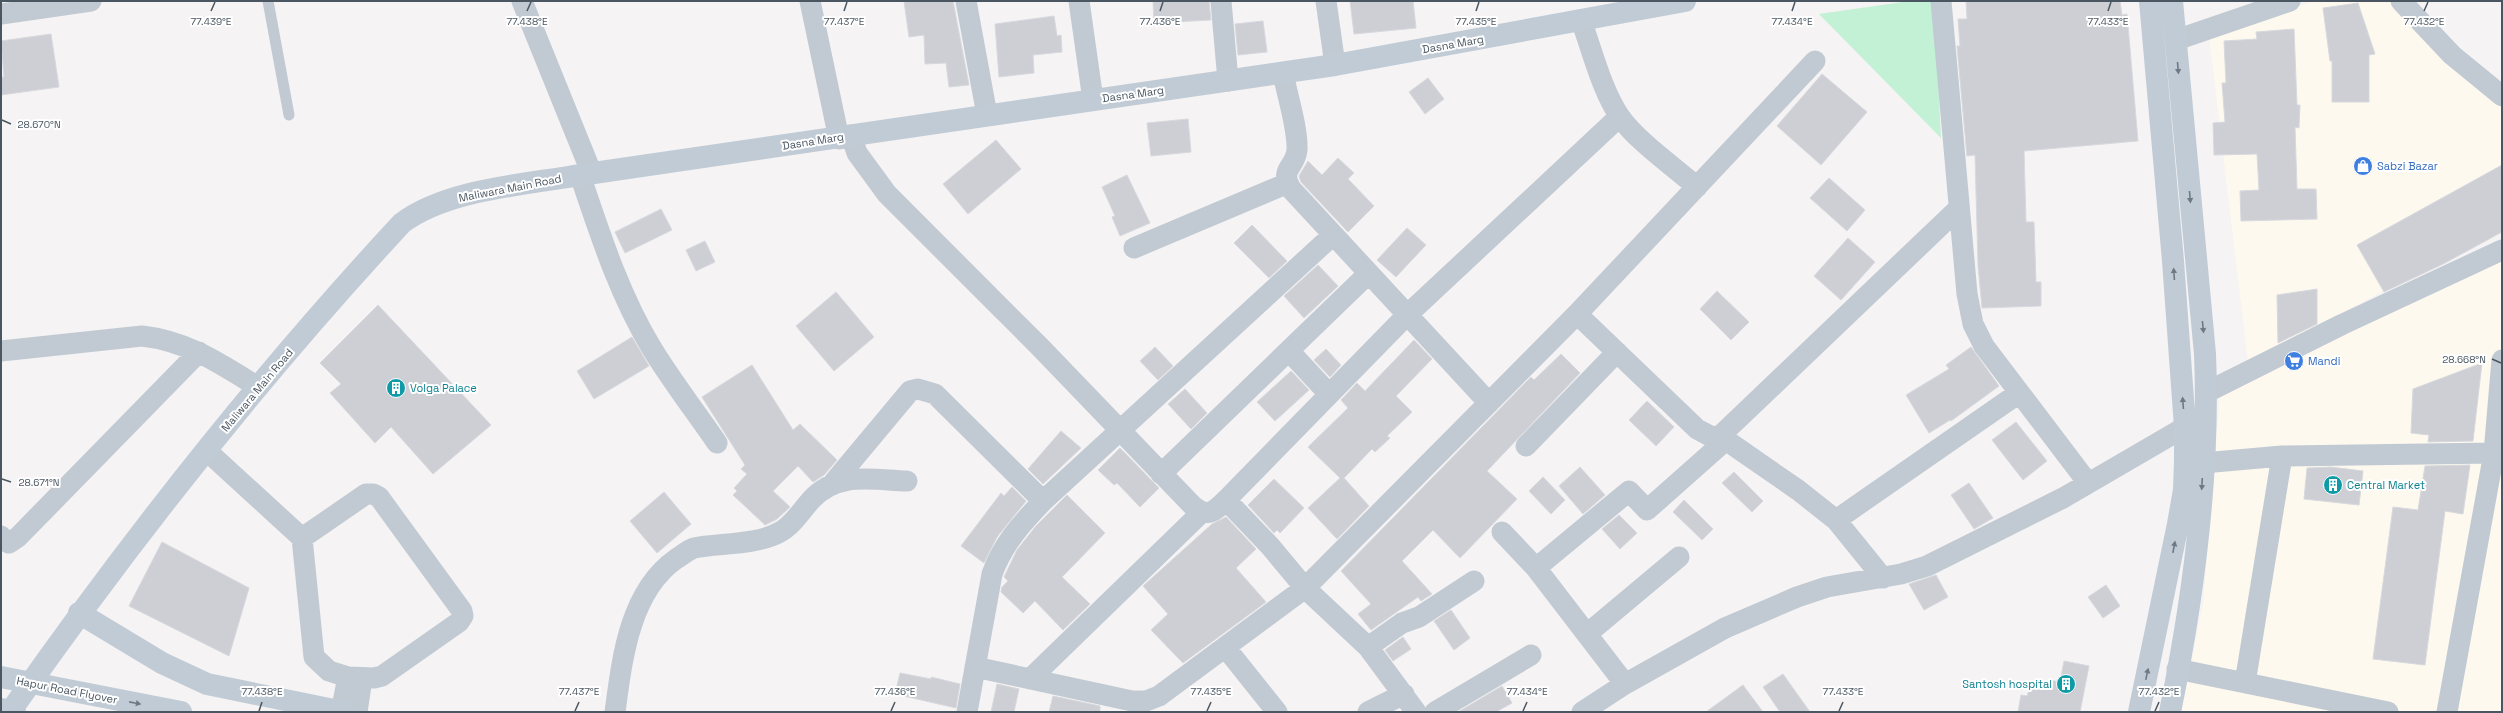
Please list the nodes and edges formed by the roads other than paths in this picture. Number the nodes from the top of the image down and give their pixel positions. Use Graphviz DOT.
graph roads {
  1 [pos="91,1"];
  2 [pos="268,1"];
  3 [pos="522,1"];
  4 [pos="810,1"];
  5 [pos="966,1"];
  6 [pos="1079,1"];
  7 [pos="1221,1"];
  8 [pos="1326,1"];
  9 [pos="1685,1"];
  10 [pos="1941,1"];
  11 [pos="2150,1"];
  12 [pos="2172,1"];
  13 [pos="2290,1"];
  14 [pos="2401,1"];
  15 [pos="1,14"];
  16 [pos="1581,20"];
  17 [pos="2176,40"];
  18 [pos="1815,61"];
  19 [pos="1334,65"];
  20 [pos="1283,73"];
  21 [pos="1228,81"];
  22 [pos="2502,96"];
  23 [pos="1093,100"];
  24 [pos="289,115"];
  25 [pos="987,115"];
  26 [pos="1619,117"];
  27 [pos="845,137"];
  28 [pos="586,174"];
  29 [pos="1288,183"];
  30 [pos="1697,187"];
  31 [pos="1959,208"];
  32 [pos="1333,235"];
  33 [pos="1134,248"];
  34 [pos="2502,250"];
  35 [pos="1368,274"];
  36 [pos="1577,314"];
  37 [pos="1406,316"];
  38 [pos="1,351"];
  39 [pos="1289,351"];
  40 [pos="199,352"];
  41 [pos="1617,352"];
  42 [pos="2502,360"];
  43 [pos="258,387"];
  44 [pos="2207,392"];
  45 [pos="1329,394"];
  46 [pos="2019,394"];
  47 [pos="1489,403"];
  48 [pos="2185,427"];
  49 [pos="1121,430"];
  50 [pos="1723,438"];
  51 [pos="717,443"];
  52 [pos="1526,446"];
  53 [pos="207,451"];
  54 [pos="2494,453"];
  55 [pos="2282,456"];
  56 [pos="2203,463"];
  57 [pos="1161,474"];
  58 [pos="908,481"];
  59 [pos="834,482"];
  60 [pos="2088,483"];
  61 [pos="1226,500"];
  62 [pos="1043,501"];
  63 [pos="1201,513"];
  64 [pos="1836,520"];
  65 [pos="1502,532"];
  66 [pos="1,536"];
  67 [pos="302,538"];
  68 [pos="1679,557"];
  69 [pos="1536,568"];
  70 [pos="1883,578"];
  71 [pos="1474,581"];
  72 [pos="1305,588"];
  73 [pos="80,613"];
  74 [pos="1587,634"];
  75 [pos="1226,647"];
  76 [pos="1368,647"];
  77 [pos="1531,655"];
  78 [pos="975,667"];
  79 [pos="2177,669"];
  80 [pos="1,677"];
  81 [pos="355,678"];
  82 [pos="1030,679"];
  83 [pos="2245,683"];
  84 [pos="1625,684"];
  85 [pos="1404,694"];
  86 [pos="1,709"];
  87 [pos="10,712"];
  88 [pos="16,712"];
  89 [pos="181,712"];
  90 [pos="342,712"];
  91 [pos="357,712"];
  92 [pos="615,712"];
  93 [pos="967,712"];
  94 [pos="1277,712"];
  95 [pos="1368,712"];
  96 [pos="1416,712"];
  97 [pos="1435,712"];
  98 [pos="1582,712"];
  99 [pos="2140,712"];
  100 [pos="2170,712"];
  101 [pos="2388,712"];
  102 [pos="2447,712"];
  1 -- 15 [label="street"];
  2 -- 24 [label="lane"];
  3 -- 28 [label="street"];
  4 -- 27 [label="street"];
  5 -- 25 [label="street"];
  6 -- 23 [label="street"];
  7 -- 21 [label="street"];
  8 -- 19 [label="street"];
  9 -- 16 [label="street, Dasna Marg"];
  10 -- 31 [label="street"];
  48 -- 11 [label="street, one-way"];
  12 -- 17 [label="street"];
  13 -- 17 [label="street"];
  14 -- 22 [label="street"];
  16 -- 19 [label="street, Dasna Marg"];
  16 -- 26 [label="street"];
  17 -- 44 [label="street, one-way"];
  18 -- 30 [label="street"];
  19 -- 20 [label="street, Dasna Marg"];
  20 -- 21 [label="street, Dasna Marg"];
  20 -- 29 [label="street"];
  21 -- 23 [label="street, Dasna Marg"];
  23 -- 25 [label="street, Dasna Marg"];
  25 -- 27 [label="street, Dasna Marg"];
  26 -- 30 [label="street"];
  26 -- 37 [label="street"];
  27 -- 28 [label="street, Dasna Marg"];
  27 -- 49 [label="street"];
  28 -- 43 [label="street, Maliwara Main Road"];
  28 -- 51 [label="street"];
  29 -- 32 [label="street"];
  29 -- 33 [label="street"];
  30 -- 36 [label="street"];
  31 -- 46 [label="street"];
  31 -- 50 [label="street"];
  32 -- 35 [label="street"];
  32 -- 49 [label="street"];
  34 -- 44 [label="street"];
  35 -- 37 [label="street"];
  35 -- 39 [label="street"];
  36 -- 41 [label="street"];
  36 -- 47 [label="street"];
  37 -- 45 [label="street"];
  37 -- 47 [label="street"];
  38 -- 40 [label="street"];
  39 -- 45 [label="street"];
  39 -- 57 [label="street"];
  40 -- 43 [label="street"];
  40 -- 66 [label="street"];
  41 -- 50 [label="street"];
  41 -- 52 [label="street"];
  42 -- 54 [label="street"];
  43 -- 53 [label="street, Maliwara Main Road"];
  44 -- 56 [label="street"];
  45 -- 61 [label="street"];
  46 -- 60 [label="street"];
  46 -- 64 [label="street"];
  47 -- 72 [label="street"];
  48 -- 60 [label="street"];
  99 -- 48 [label="street, one-way"];
  49 -- 57 [label="street"];
  49 -- 62 [label="street"];
  50 -- 64 [label="street"];
  50 -- 69 [label="street"];
  53 -- 67 [label="street"];
  53 -- 73 [label="street, Maliwara Main Road"];
  54 -- 55 [label="street"];
  54 -- 102 [label="street"];
  55 -- 56 [label="street"];
  55 -- 83 [label="street"];
  56 -- 79 [label="street, one-way"];
  57 -- 63 [label="street"];
  58 -- 59 [label="street"];
  59 -- 62 [label="street"];
  59 -- 92 [label="street"];
  60 -- 70 [label="street"];
  61 -- 63 [label="street"];
  61 -- 72 [label="street"];
  62 -- 78 [label="street"];
  63 -- 82 [label="street"];
  64 -- 70 [label="street"];
  65 -- 69 [label="street"];
  67 -- 81 [label="street"];
  67 -- 81 [label="street"];
  68 -- 74 [label="street"];
  69 -- 74 [label="street"];
  70 -- 84 [label="street"];
  71 -- 76 [label="street"];
  72 -- 75 [label="street"];
  72 -- 76 [label="street"];
  73 -- 87 [label="street, Maliwara Main Road"];
  73 -- 90 [label="street"];
  74 -- 84 [label="street"];
  75 -- 82 [label="street"];
  75 -- 94 [label="street"];
  76 -- 85 [label="street"];
  77 -- 97 [label="street"];
  78 -- 82 [label="street"];
  78 -- 93 [label="street"];
  79 -- 83 [label="street"];
  79 -- 100 [label="street"];
  80 -- 89 [label="street, Hapur Road Flyover, one-way, bridge"];
  81 -- 90 [label="street"];
  81 -- 91 [label="street"];
  83 -- 101 [label="street"];
  84 -- 98 [label="street"];
  85 -- 95 [label="street"];
  85 -- 96 [label="street"];
  86 -- 88 [label="street, bridge"];
}
